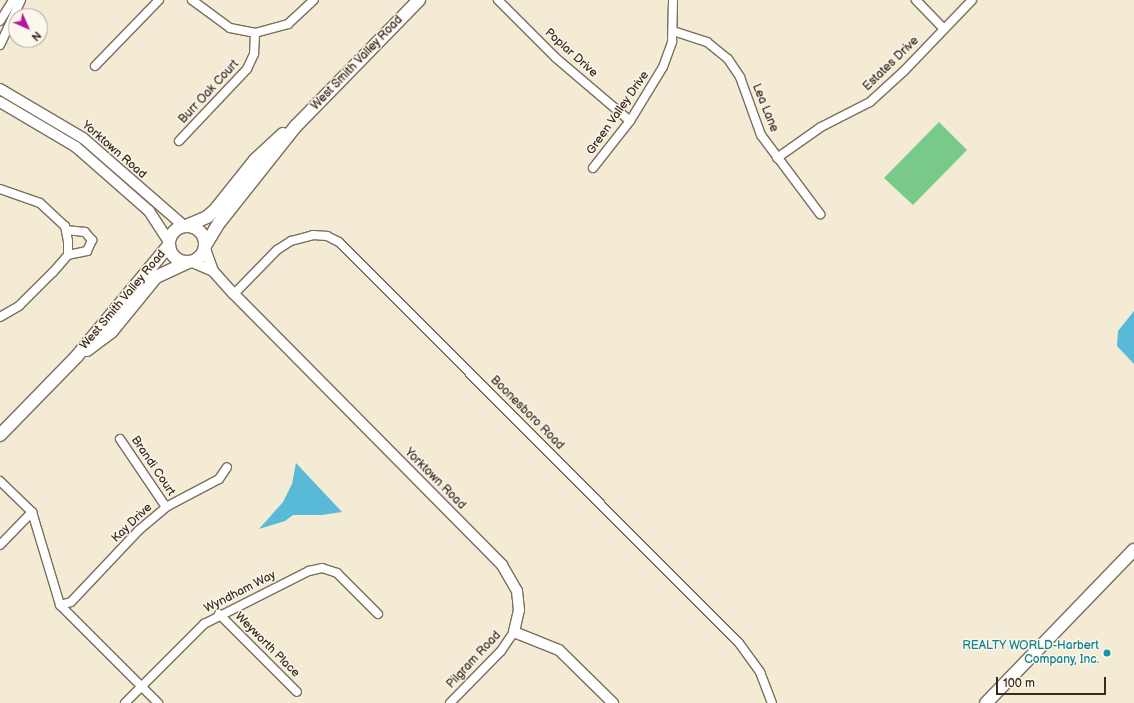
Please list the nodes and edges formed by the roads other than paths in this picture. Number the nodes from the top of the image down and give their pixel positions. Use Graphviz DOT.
graph roads {
  1 [pos="13,0"];
  2 [pos="21,0"];
  3 [pos="159,0"];
  4 [pos="192,0"];
  5 [pos="314,0"];
  6 [pos="419,0"];
  7 [pos="498,0"];
  8 [pos="673,0"];
  9 [pos="916,0"];
  10 [pos="972,0"];
  11 [pos="0,21"];
  12 [pos="944,29"];
  13 [pos="673,31"];
  14 [pos="254,33"];
  15 [pos="0,45"];
  16 [pos="95,66"];
  17 [pos="0,89"];
  18 [pos="0,102"];
  19 [pos="630,121"];
  20 [pos="296,126"];
  21 [pos="179,141"];
  22 [pos="777,158"];
  23 [pos="593,168"];
  24 [pos="0,189"];
  25 [pos="820,214"];
  26 [pos="185,226"];
  27 [pos="66,228"];
  28 [pos="169,244"];
  29 [pos="205,247"];
  30 [pos="68,255"];
  31 [pos="190,262"];
  32 [pos="213,271"];
  33 [pos="234,294"];
  34 [pos="0,317"];
  35 [pos="77,356"];
  36 [pos="0,435"];
  37 [pos="120,440"];
  38 [pos="227,467"];
  39 [pos="0,481"];
  40 [pos="166,507"];
  41 [pos="32,512"];
  42 [pos="0,546"];
  43 [pos="1134,550"];
  44 [pos="60,605"];
  45 [pos="219,614"];
  46 [pos="378,614"];
  47 [pos="514,632"];
  48 [pos="141,687"];
  49 [pos="297,692"];
  50 [pos="125,703"];
  51 [pos="158,703"];
  52 [pos="450,703"];
  53 [pos="613,703"];
  54 [pos="772,703"];
  55 [pos="986,703"];
  1 -- 11 [label="street"];
  2 -- 15 [label="street"];
  3 -- 16 [label="street"];
  4 -- 14 [label="street"];
  5 -- 14 [label="street"];
  6 -- 20 [label="main road, West Smith Valley Road"];
  7 -- 19 [label="street, Poplar Drive"];
  8 -- 13 [label="street, Green Valley Drive"];
  9 -- 12 [label="street"];
  10 -- 12 [label="street, Estates Drive"];
  12 -- 22 [label="street, Estates Drive"];
  13 -- 19 [label="street, Green Valley Drive"];
  13 -- 22 [label="street, Lea Lane"];
  14 -- 21 [label="street, Burr Oak Court"];
  17 -- 26 [label="street, Yorktown Road"];
  18 -- 28 [label="street, Yorktown Road"];
  19 -- 23 [label="street, Green Valley Drive"];
  20 -- 26 [label="main road, West Smith Valley Road"];
  20 -- 29 [label="main road, West Smith Valley Road"];
  22 -- 25 [label="street, Lea Lane"];
  24 -- 27 [label="street"];
  26 -- 28 [label="main road"];
  26 -- 29 [label="main road"];
  27 -- 30 [label="street"];
  27 -- 30 [label="street"];
  28 -- 31 [label="main road"];
  28 -- 35 [label="main road, West Smith Valley Road"];
  29 -- 31 [label="main road"];
  29 -- 32 [label="street, Yorktown Road"];
  30 -- 34 [label="street"];
  31 -- 32 [label="street, Yorktown Road"];
  31 -- 35 [label="main road, West Smith Valley Road"];
  32 -- 33 [label="street, Yorktown Road"];
  33 -- 47 [label="street, Yorktown Road"];
  33 -- 54 [label="street, Boonesboro Road"];
  35 -- 36 [label="main road, West Smith Valley Road"];
  37 -- 40 [label="street, Brandi Court"];
  38 -- 40 [label="street, Kay Drive"];
  39 -- 41 [label="street"];
  40 -- 44 [label="street, Kay Drive"];
  41 -- 42 [label="street"];
  41 -- 44 [label="street"];
  43 -- 55 [label="main road"];
  44 -- 48 [label="street"];
  45 -- 46 [label="street, Wyndham Way"];
  45 -- 48 [label="street, Wyndham Way"];
  45 -- 49 [label="street, Weyworth Place"];
  47 -- 52 [label="street, Pilgram Road"];
  47 -- 53 [label="street"];
  48 -- 50 [label="street, Wyndham Way"];
  48 -- 51 [label="street"];
}
